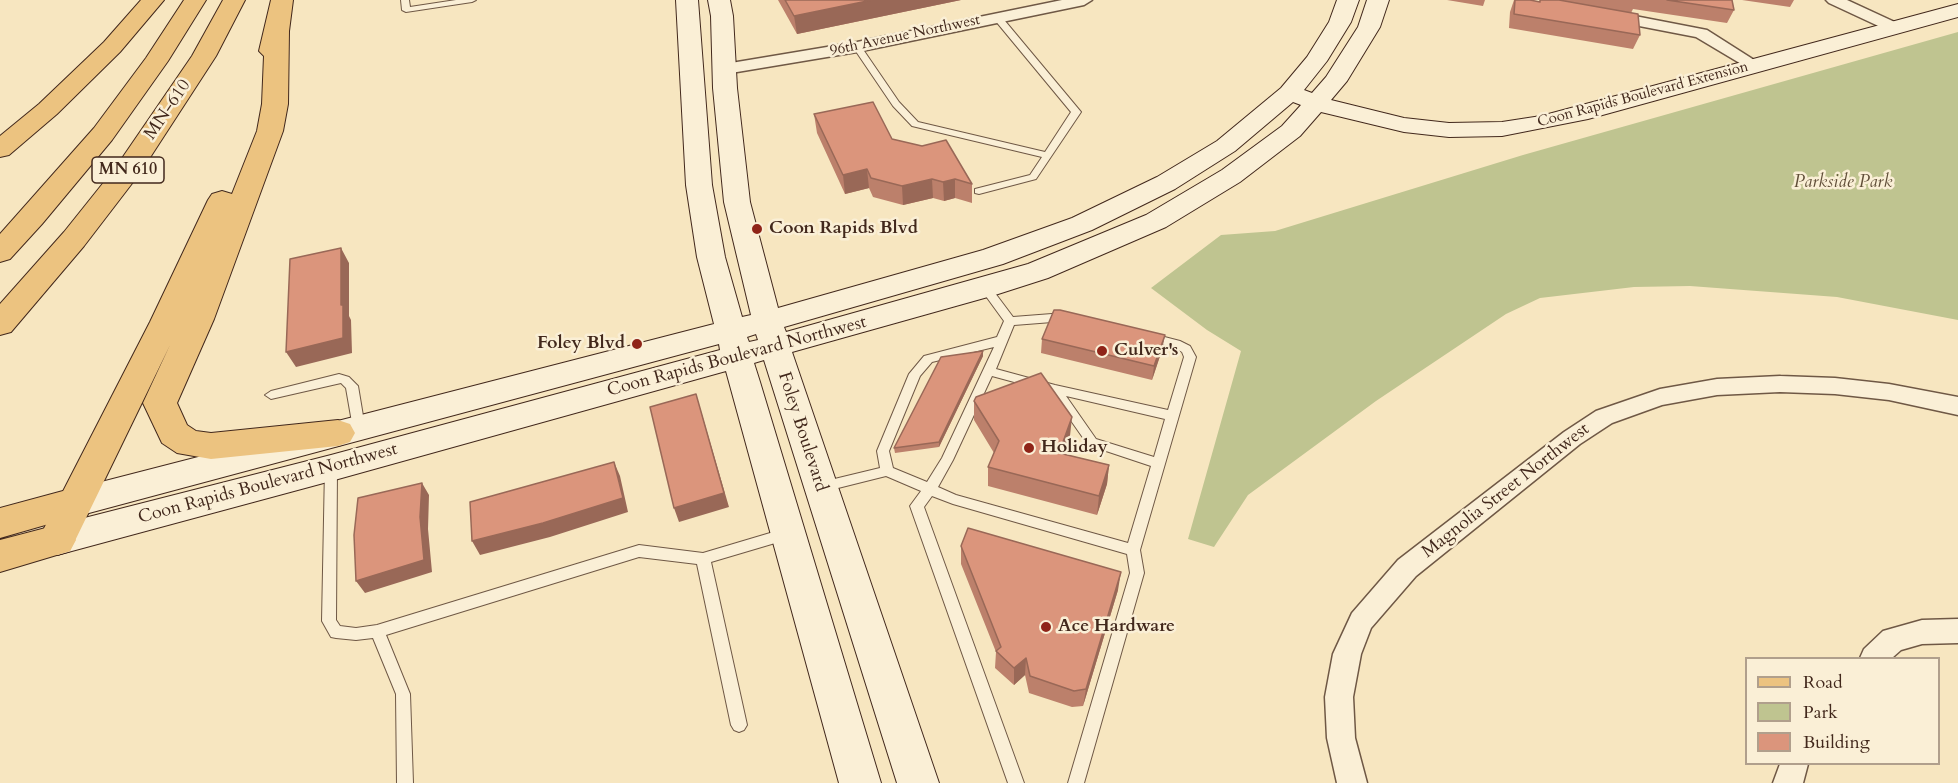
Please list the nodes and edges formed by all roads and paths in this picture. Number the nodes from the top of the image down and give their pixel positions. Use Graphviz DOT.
graph roads {
  1 [pos="153,0"];
  2 [pos="195,0"];
  3 [pos="234,0"];
  4 [pos="282,0"];
  5 [pos="405,0"];
  6 [pos="468,0"];
  7 [pos="687,0"];
  8 [pos="720,0"];
  9 [pos="1084,0"];
  10 [pos="1348,0"];
  11 [pos="1378,0"];
  12 [pos="1834,0"];
  13 [pos="1051,3"];
  14 [pos="1958,10"];
  15 [pos="1594,13"];
  16 [pos="998,17"];
  17 [pos="1893,27"];
  18 [pos="277,31"];
  19 [pos="1362,38"];
  20 [pos="857,46"];
  21 [pos="1754,65"];
  22 [pos="725,78"];
  23 [pos="1289,93"];
  24 [pos="1318,103"];
  25 [pos="1430,129"];
  26 [pos="0,149"];
  27 [pos="1048,156"];
  28 [pos="979,191"];
  29 [pos="0,252"];
  30 [pos="985,288"];
  31 [pos="1079,320"];
  32 [pos="1010,321"];
  33 [pos="0,324"];
  34 [pos="1133,333"];
  35 [pos="771,334"];
  36 [pos="1003,340"];
  37 [pos="734,344"];
  38 [pos="989,371"];
  39 [pos="1055,389"];
  40 [pos="271,395"];
  41 [pos="1958,406"];
  42 [pos="1172,416"];
  43 [pos="348,430"];
  44 [pos="1158,463"];
  45 [pos="331,468"];
  46 [pos="887,471"];
  47 [pos="821,488"];
  48 [pos="930,489"];
  49 [pos="74,503"];
  50 [pos="0,523"];
  51 [pos="789,534"];
  52 [pos="57,540"];
  53 [pos="1133,550"];
  54 [pos="0,556"];
  55 [pos="704,559"];
  56 [pos="377,631"];
  57 [pos="1958,631"];
  58 [pos="1883,649"];
  59 [pos="739,725"];
  60 [pos="1794,765"];
  61 [pos="405,783"];
  62 [pos="860,783"];
  63 [pos="918,783"];
  64 [pos="1016,783"];
  65 [pos="1076,783"];
  66 [pos="1352,783"];
  67 [pos="1788,783"];
  1 -- 26 [label="main road"];
  2 -- 29 [label="main road, MN-610 / MN 610"];
  3 -- 33 [label="main road, MN-610 / MN 610"];
  4 -- 18 [label="main road"];
  5 -- 6 [label="lane"];
  7 -- 37 [label="main road"];
  8 -- 22 [label="main road, Foley Boulevard"];
  9 -- 13 [label="street, 96th Avenue Northwest"];
  10 -- 23 [label="main road, Coon Rapids Boulevard Northwest"];
  11 -- 19 [label="main road, Coon Rapids Boulevard Northwest"];
  12 -- 17 [label="street"];
  13 -- 16 [label="street, 96th Avenue Northwest"];
  14 -- 17 [label="main road, Coon Rapids Boulevard Extension"];
  15 -- 21 [label="street"];
  16 -- 20 [label="street, 96th Avenue Northwest"];
  16 -- 27 [label="lane"];
  17 -- 21 [label="main road, Coon Rapids Boulevard Extension"];
  18 -- 43 [label="main road"];
  18 -- 49 [label="main road"];
  19 -- 24 [label="main road, Coon Rapids Boulevard Northwest"];
  19 -- 25 [label="main road"];
  20 -- 22 [label="street, 96th Avenue Northwest"];
  20 -- 27 [label="lane"];
  21 -- 25 [label="main road, Coon Rapids Boulevard Extension"];
  22 -- 35 [label="main road, Foley Boulevard"];
  23 -- 24 [label="main road, Coon Rapids Boulevard Extension"];
  23 -- 35 [label="main road, Coon Rapids Boulevard Northwest"];
  24 -- 25 [label="main road, Coon Rapids Boulevard Extension"];
  24 -- 30 [label="main road, Coon Rapids Boulevard Northwest"];
  27 -- 28 [label="lane"];
  30 -- 32 [label="lane"];
  30 -- 35 [label="main road, Coon Rapids Boulevard Northwest"];
  31 -- 32 [label="lane"];
  32 -- 36 [label="lane"];
  34 -- 42 [label="lane"];
  35 -- 37 [label="main road, Coon Rapids Boulevard Northwest"];
  35 -- 47 [label="main road, Foley Boulevard"];
  36 -- 38 [label="lane"];
  36 -- 46 [label="lane"];
  37 -- 43 [label="main road, Coon Rapids Boulevard Northwest"];
  37 -- 45 [label="main road, Coon Rapids Boulevard Northwest"];
  37 -- 51 [label="main road"];
  38 -- 39 [label="lane"];
  38 -- 48 [label="lane"];
  39 -- 42 [label="lane"];
  39 -- 44 [label="lane"];
  40 -- 43 [label="lane"];
  41 -- 66 [label="street, Magnolia Street Northwest"];
  42 -- 44 [label="lane"];
  43 -- 49 [label="main road, Coon Rapids Boulevard Northwest"];
  44 -- 53 [label="lane"];
  45 -- 52 [label="main road, Coon Rapids Boulevard Northwest"];
  45 -- 56 [label="lane"];
  46 -- 47 [label="lane"];
  46 -- 48 [label="lane"];
  47 -- 63 [label="main road, Foley Boulevard"];
  48 -- 53 [label="lane"];
  48 -- 64 [label="lane"];
  49 -- 50 [label="main road, Coon Rapids Boulevard Northwest"];
  49 -- 52 [label="main road"];
  51 -- 55 [label="lane"];
  51 -- 62 [label="main road"];
  52 -- 54 [label="main road, Coon Rapids Boulevard Northwest"];
  53 -- 65 [label="lane"];
  55 -- 56 [label="lane"];
  55 -- 59 [label="lane"];
  56 -- 61 [label="lane"];
  57 -- 58 [label="street"];
  60 -- 67 [label="street"];
}
